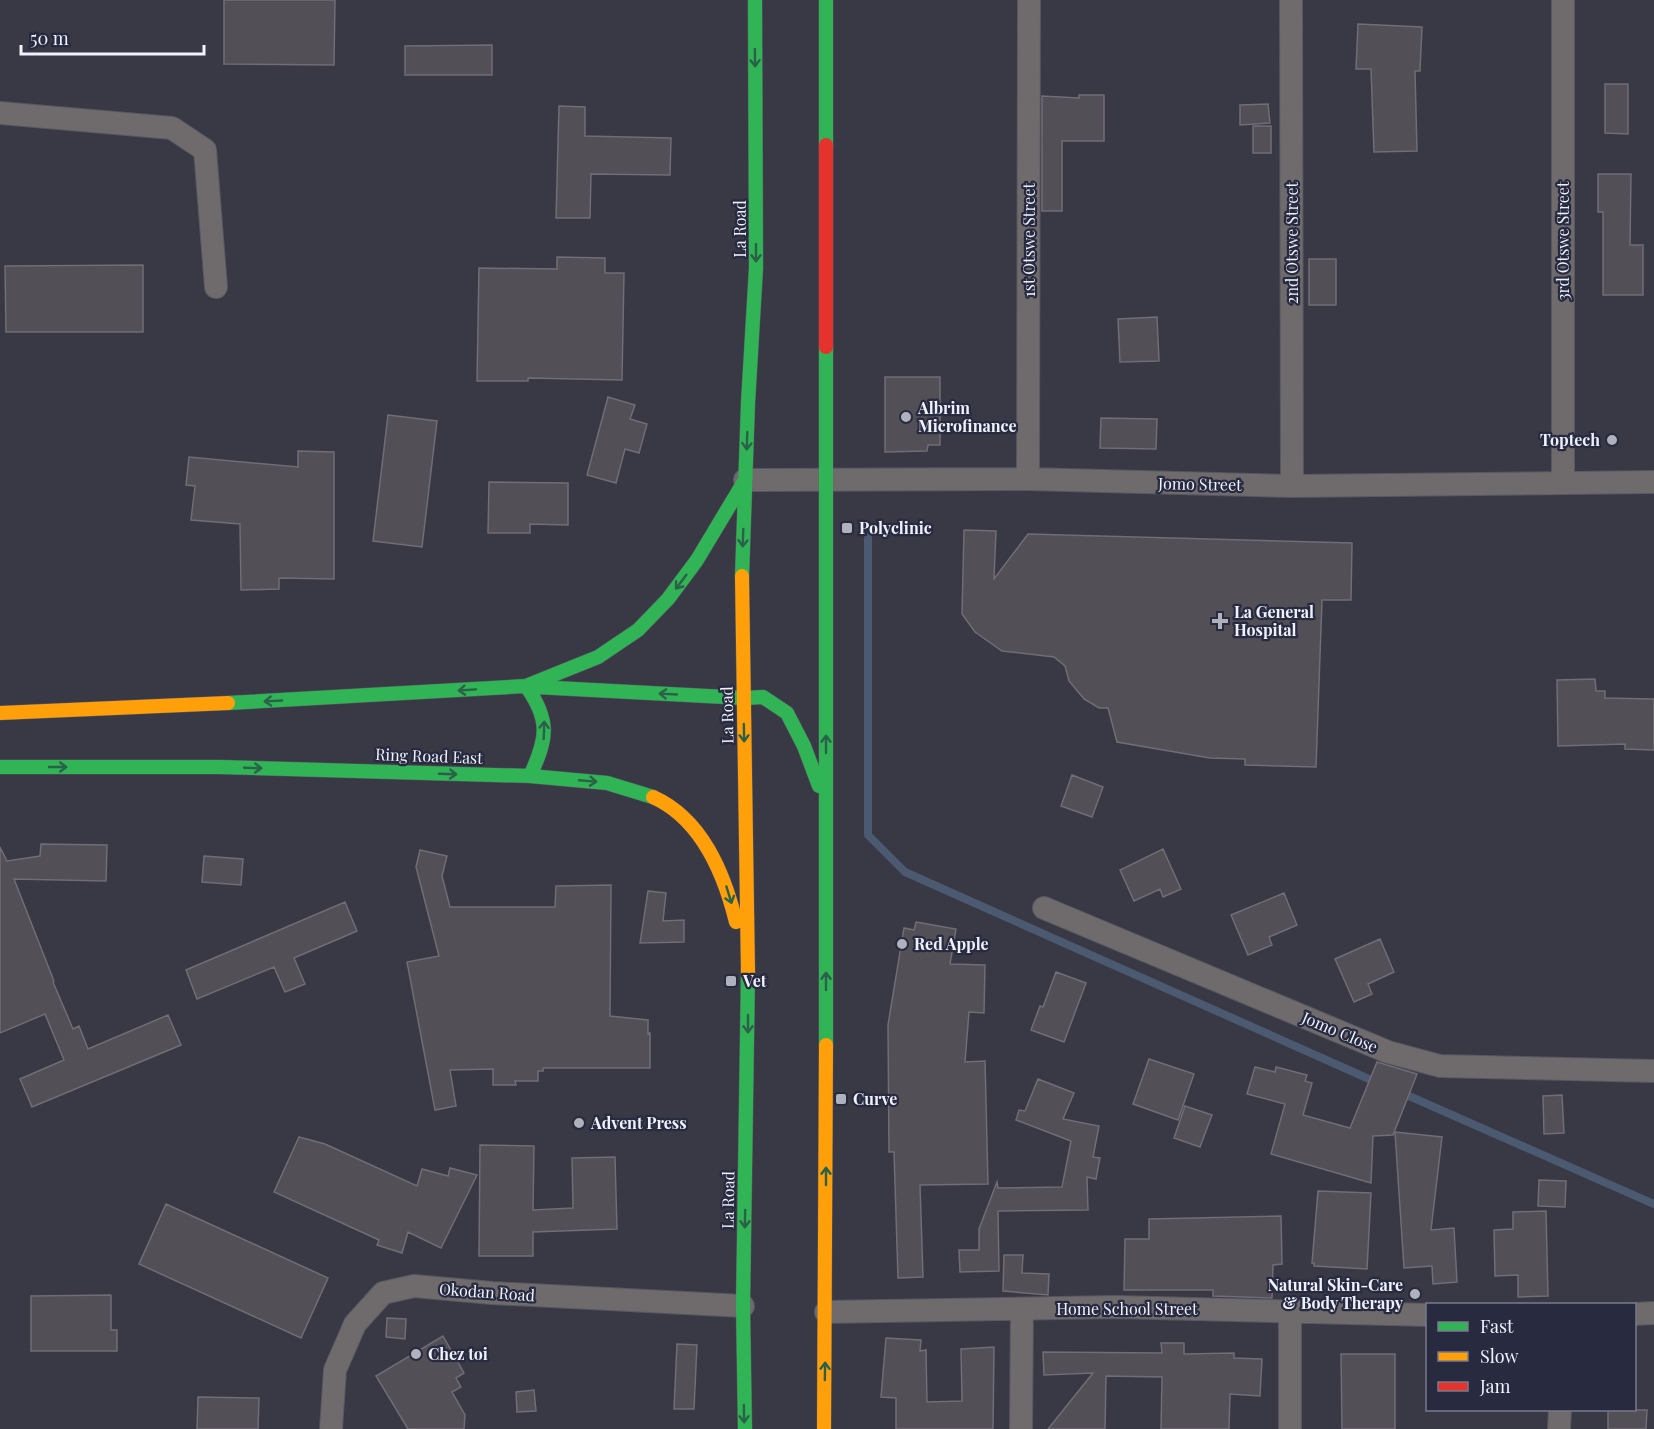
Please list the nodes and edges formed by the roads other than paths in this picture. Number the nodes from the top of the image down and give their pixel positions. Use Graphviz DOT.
graph roads {
  1 [pos="755,0"];
  2 [pos="826,0"];
  3 [pos="1029,0"];
  4 [pos="1291,0"];
  5 [pos="1563,0"];
  6 [pos="0,113"];
  7 [pos="216,287"];
  8 [pos="827,479"];
  9 [pos="1029,479"];
  10 [pos="745,480"];
  11 [pos="1563,481"];
  12 [pos="1654,482"];
  13 [pos="1292,486"];
  14 [pos="526,686"];
  15 [pos="744,698"];
  16 [pos="0,713"];
  17 [pos="0,767"];
  18 [pos="530,777"];
  19 [pos="826,808"];
  20 [pos="1044,908"];
  21 [pos="748,965"];
  22 [pos="1654,1071"];
  23 [pos="743,1306"];
  24 [pos="1022,1308"];
  25 [pos="826,1312"];
  26 [pos="1290,1312"];
  27 [pos="1654,1313"];
  28 [pos="1636,1314"];
  29 [pos="1426,1315"];
  30 [pos="1560,1411"];
  31 [pos="331,1429"];
  32 [pos="745,1429"];
  33 [pos="824,1429"];
  34 [pos="1021,1429"];
  35 [pos="1290,1429"];
  36 [pos="1559,1429"];
  1 -- 10 [label="main road, La Road, one-way"];
  2 -- 8 [label="main road"];
  3 -- 9 [label="street, 1st Otswe Street"];
  4 -- 13 [label="street, 2nd Otswe Street"];
  5 -- 11 [label="street, 3rd Otswe Street"];
  6 -- 7 [label="street"];
  8 -- 9 [label="street, Jomo Street"];
  8 -- 10 [label="street, Jomo Street"];
  19 -- 8 [label="main road, one-way"];
  9 -- 13 [label="street, Jomo Street"];
  10 -- 14 [label="main road, one-way"];
  10 -- 15 [label="main road, La Road, one-way"];
  11 -- 12 [label="street, Jomo Street"];
  11 -- 13 [label="street, Jomo Street"];
  15 -- 14 [label="main road, one-way"];
  14 -- 16 [label="main road, one-way"];
  18 -- 14 [label="main road, one-way"];
  15 -- 19 [label="main road"];
  15 -- 21 [label="main road, La Road, one-way"];
  17 -- 18 [label="main road, Ring Road East, one-way"];
  18 -- 21 [label="main road, Ring Road East, one-way"];
  25 -- 19 [label="main road, one-way"];
  20 -- 22 [label="street, Jomo Close"];
  21 -- 23 [label="main road, La Road, one-way"];
  23 -- 31 [label="street, Okodan Road"];
  23 -- 32 [label="main road, La Road, one-way"];
  24 -- 25 [label="street, Home School Street"];
  24 -- 26 [label="street, Home School Street"];
  24 -- 34 [label="street"];
  33 -- 25 [label="main road, one-way"];
  26 -- 29 [label="street, Home School Street"];
  26 -- 35 [label="street"];
  27 -- 28 [label="street"];
  30 -- 36 [label="street"];
}
